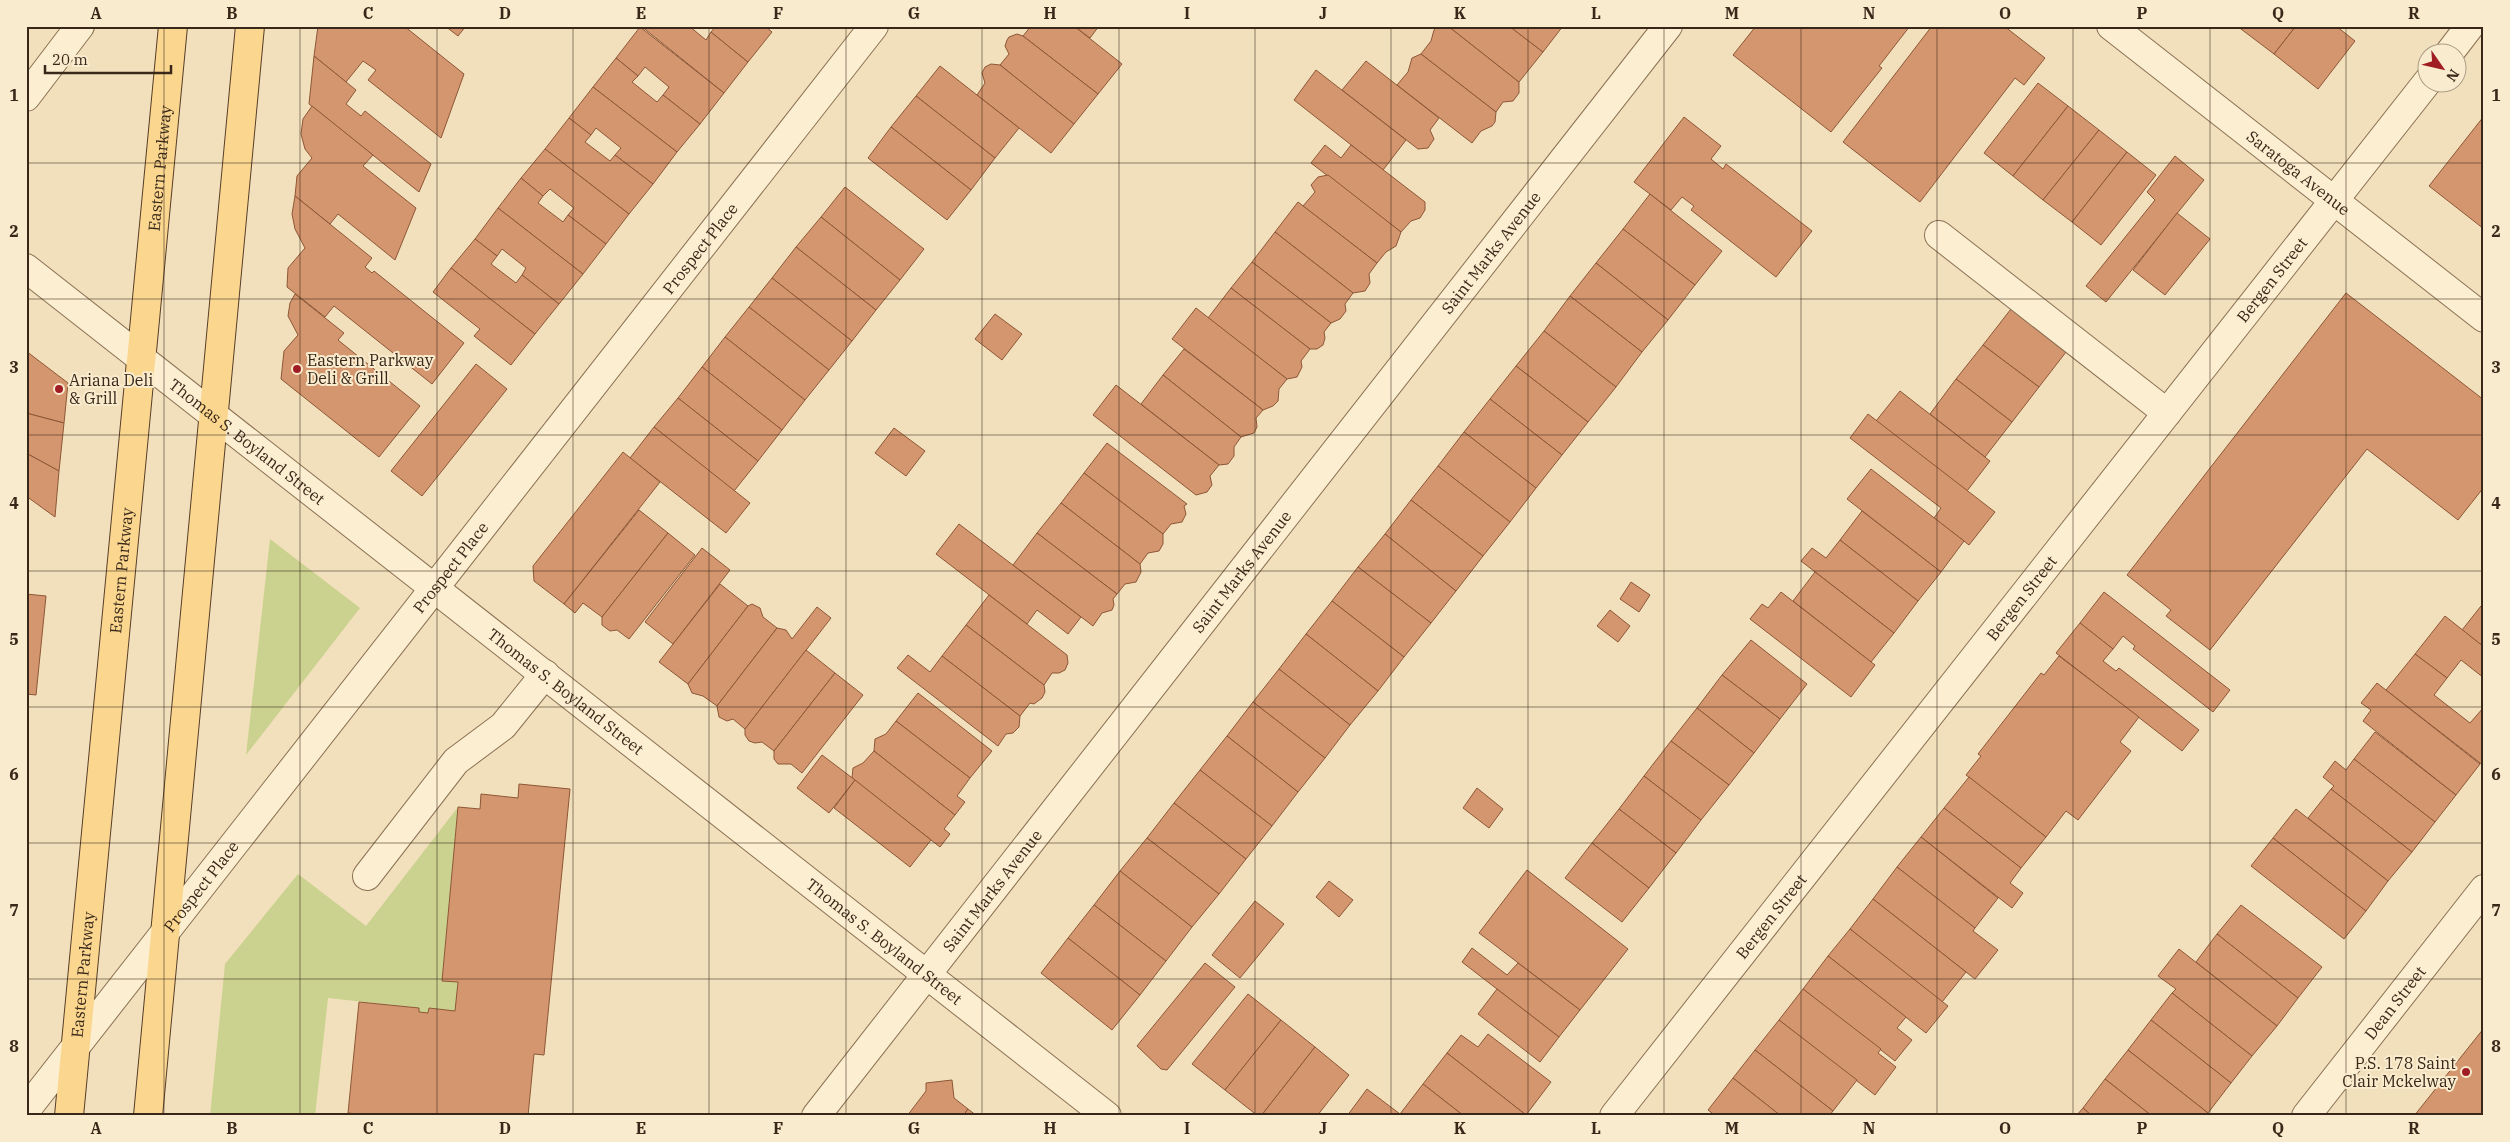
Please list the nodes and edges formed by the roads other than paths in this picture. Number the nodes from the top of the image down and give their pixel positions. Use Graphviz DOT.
graph roads {
  1 [pos="80,26"];
  2 [pos="173,26"];
  3 [pos="250,26"];
  4 [pos="874,26"];
  5 [pos="1668,26"];
  6 [pos="2111,26"];
  7 [pos="2470,26"];
  8 [pos="2458,42"];
  9 [pos="2419,92"];
  10 [pos="26,96"];
  11 [pos="2334,201"];
  12 [pos="1939,235"];
  13 [pos="26,268"];
  14 [pos="2484,318"];
  15 [pos="141,357"];
  16 [pos="213,413"];
  17 [pos="2167,413"];
  18 [pos="434,587"];
  19 [pos="545,674"];
  20 [pos="366,876"];
  21 [pos="2484,889"];
  22 [pos="166,932"];
  23 [pos="926,974"];
  24 [pos="76,1047"];
  25 [pos="26,1110"];
  26 [pos="70,1116"];
  27 [pos="148,1116"];
  28 [pos="816,1116"];
  29 [pos="1107,1116"];
  30 [pos="1614,1116"];
  31 [pos="2306,1116"];
  1 -- 10 [label="street"];
  2 -- 15 [label="main road, Eastern Parkway"];
  3 -- 16 [label="main road"];
  4 -- 18 [label="street, Prospect Place"];
  5 -- 23 [label="street, Saint Marks Avenue"];
  6 -- 11 [label="street, Saratoga Avenue"];
  7 -- 8 [label="street"];
  9 -- 11 [label="street, Bergen Street"];
  11 -- 14 [label="street, Saratoga Avenue"];
  11 -- 17 [label="street, Bergen Street"];
  12 -- 17 [label="street"];
  13 -- 15 [label="street, Thomas S. Boyland Street"];
  15 -- 16 [label="street, Thomas S. Boyland Street"];
  15 -- 24 [label="main road, Eastern Parkway"];
  16 -- 18 [label="street, Thomas S. Boyland Street"];
  16 -- 22 [label="main road"];
  17 -- 30 [label="street, Bergen Street"];
  18 -- 19 [label="street, Thomas S. Boyland Street"];
  18 -- 22 [label="street, Prospect Place"];
  19 -- 20 [label="street"];
  19 -- 23 [label="street, Thomas S. Boyland Street"];
  21 -- 31 [label="street, Dean Street"];
  22 -- 24 [label="street, Prospect Place"];
  22 -- 27 [label="main road"];
  23 -- 28 [label="street, Saint Marks Avenue"];
  23 -- 29 [label="street, Thomas S. Boyland Street"];
  24 -- 25 [label="street, Prospect Place"];
  24 -- 26 [label="main road, Eastern Parkway"];
}
